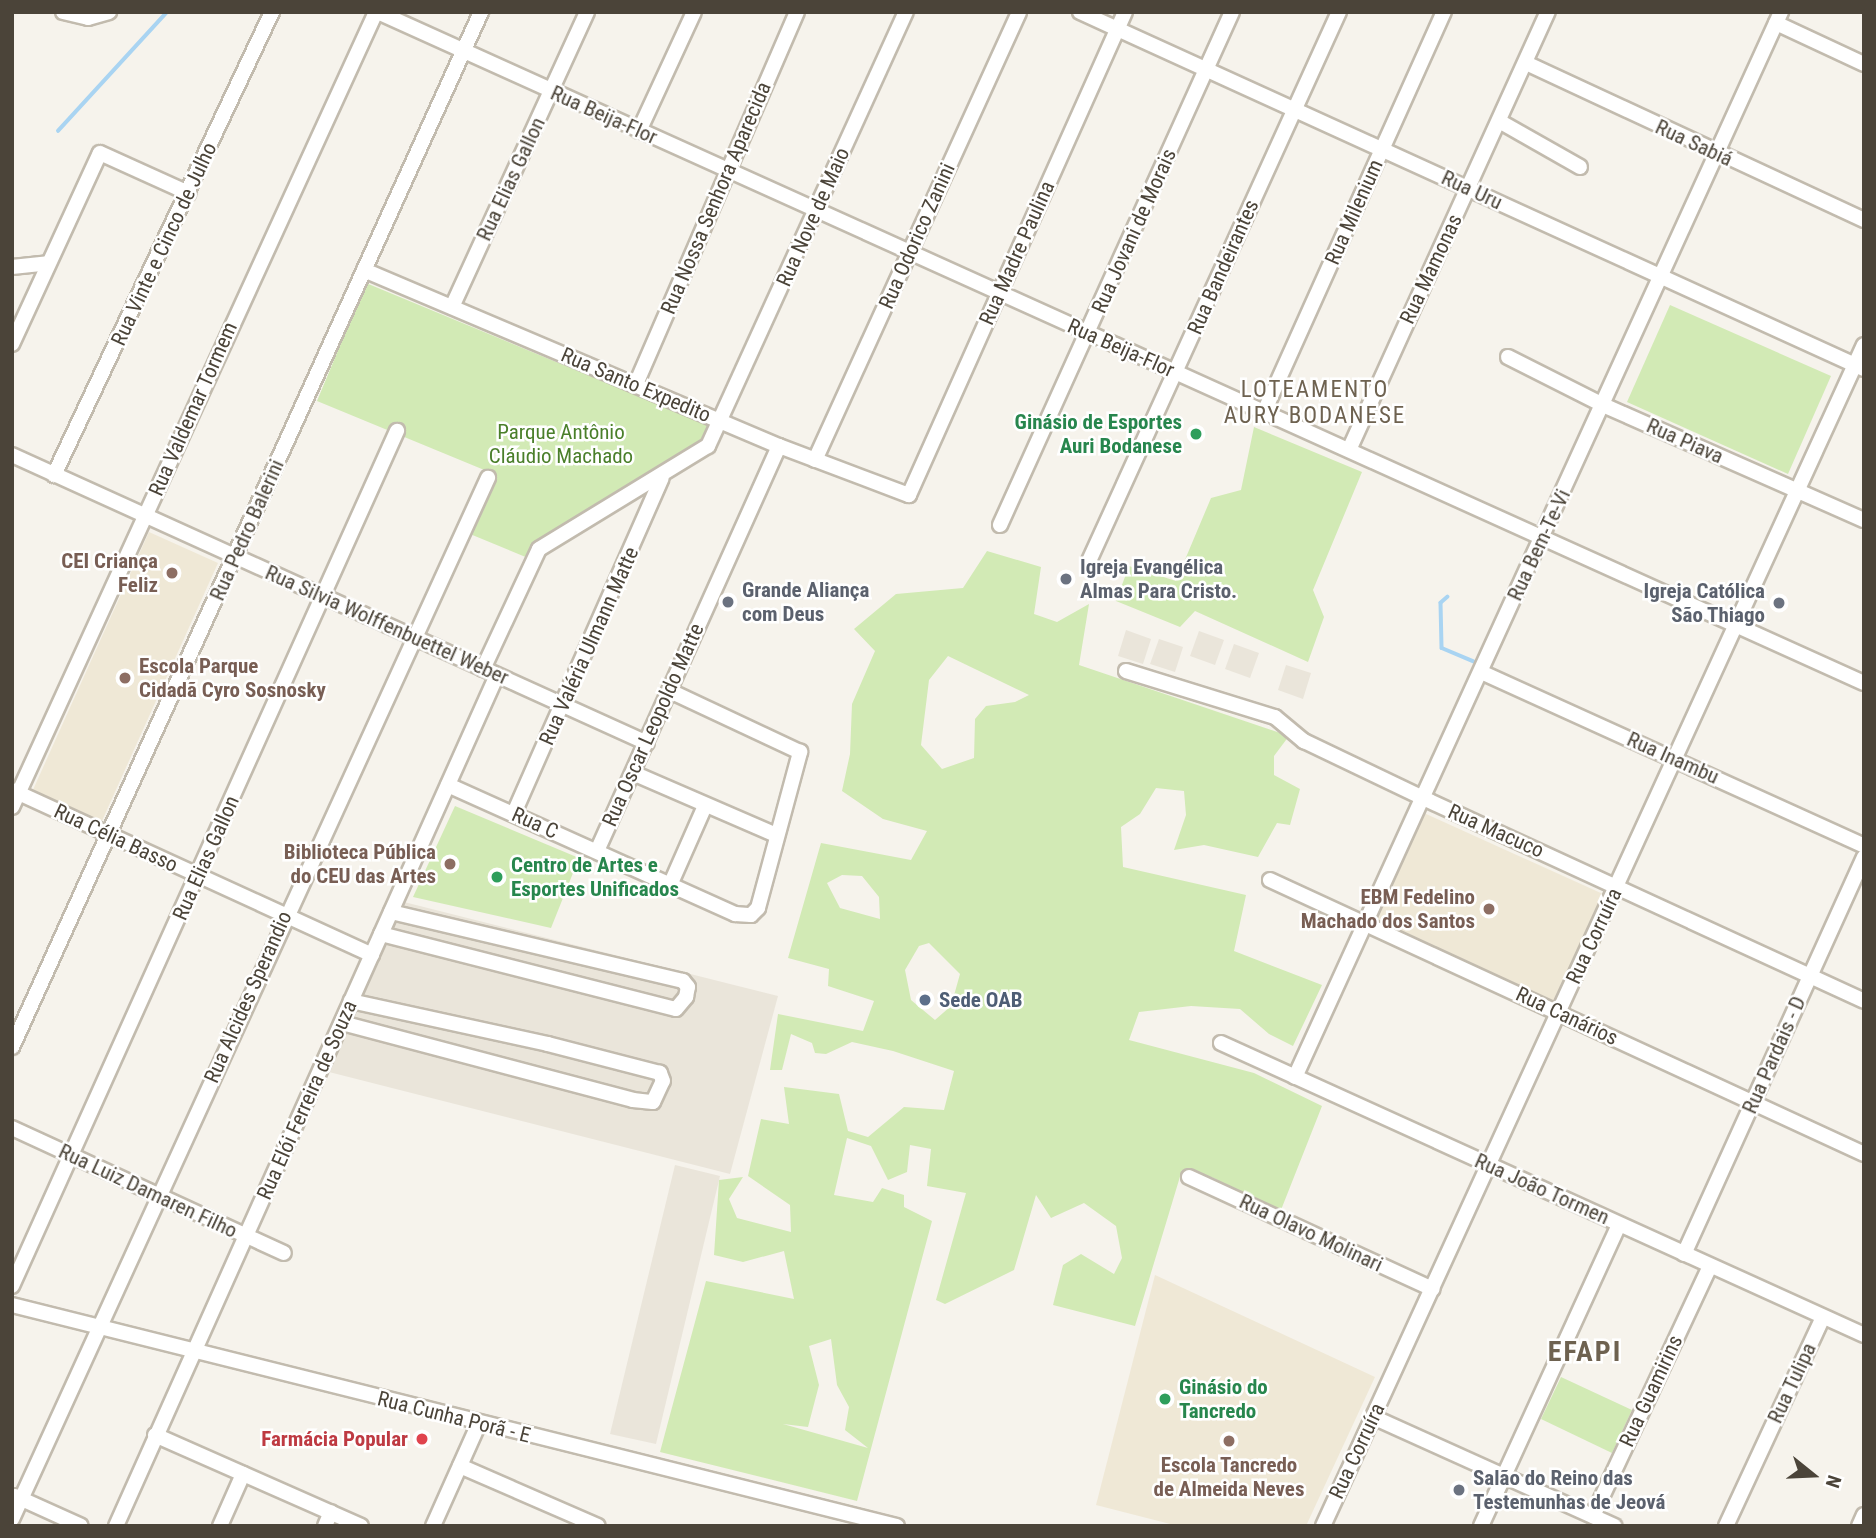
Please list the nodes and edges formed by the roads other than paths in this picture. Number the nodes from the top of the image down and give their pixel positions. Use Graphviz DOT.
graph roads {
  1 [pos="62,12"];
  2 [pos="109,12"];
  3 [pos="272,12"];
  4 [pos="377,12"];
  5 [pos="481,12"];
  6 [pos="587,12"];
  7 [pos="694,12"];
  8 [pos="797,12"];
  9 [pos="906,12"];
  10 [pos="1019,12"];
  11 [pos="1080,12"];
  12 [pos="1125,12"];
  13 [pos="1232,12"];
  14 [pos="1339,12"];
  15 [pos="1444,12"];
  16 [pos="1548,12"];
  17 [pos="1779,18"];
  18 [pos="1118,30"];
  19 [pos="463,51"];
  20 [pos="1526,63"];
  21 [pos="1864,64"];
  22 [pos="1206,68"];
  23 [pos="551,91"];
  24 [pos="1294,110"];
  25 [pos="1499,121"];
  26 [pos="639,131"];
  27 [pos="1382,149"];
  28 [pos="1717,154"];
  29 [pos="1580,167"];
  30 [pos="726,170"];
  31 [pos="1469,188"];
  32 [pos="188,193"];
  33 [pos="815,211"];
  34 [pos="1864,220"];
  35 [pos="909,254"];
  36 [pos="48,263"];
  37 [pos="12,267"];
  38 [pos="364,270"];
  39 [pos="1660,277"];
  40 [pos="998,294"];
  41 [pos="452,307"];
  42 [pos="1088,334"];
  43 [pos="12,344"];
  44 [pos="1864,345"];
  45 [pos="1508,357"];
  46 [pos="1859,367"];
  47 [pos="1176,373"];
  48 [pos="636,384"];
  49 [pos="1603,405"];
  50 [pos="1264,412"];
  51 [pos="722,423"];
  52 [pos="397,430"];
  53 [pos="779,446"];
  54 [pos="1349,450"];
  55 [pos="12,455"];
  56 [pos="816,460"];
  57 [pos="54,475"];
  58 [pos="488,478"];
  59 [pos="662,478"];
  60 [pos="1795,490"];
  61 [pos="909,495"];
  62 [pos="145,516"];
  63 [pos="1864,520"];
  64 [pos="1000,525"];
  65 [pos="1542,537"];
  66 [pos="235,557"];
  67 [pos="1090,561"];
  68 [pos="323,596"];
  69 [pos="1735,627"];
  70 [pos="414,638"];
  71 [pos="1126,671"];
  72 [pos="490,672"];
  73 [pos="1480,672"];
  74 [pos="1864,683"];
  75 [pos="670,691"];
  76 [pos="564,706"];
  77 [pos="647,743"];
  78 [pos="1675,759"];
  79 [pos="632,773"];
  80 [pos="449,785"];
  81 [pos="14,797"];
  82 [pos="1423,798"];
  83 [pos="705,806"];
  84 [pos="514,813"];
  85 [pos="110,835"];
  86 [pos="776,835"];
  87 [pos="1864,846"];
  88 [pos="597,851"];
  89 [pos="1864,857"];
  90 [pos="198,875"];
  91 [pos="1270,880"];
  92 [pos="671,883"];
  93 [pos="1617,886"];
  94 [pos="391,912"];
  95 [pos="285,915"];
  96 [pos="1364,923"];
  97 [pos="381,934"];
  98 [pos="372,954"];
  99 [pos="1810,975"];
  100 [pos="1864,1001"];
  101 [pos="351,1002"];
  102 [pos="1558,1012"];
  103 [pos="342,1023"];
  104 [pos="1221,1043"];
  105 [pos="12,1047"];
  106 [pos="1294,1077"];
  107 [pos="1752,1102"];
  108 [pos="12,1128"];
  109 [pos="1864,1154"];
  110 [pos="72,1156"];
  111 [pos="1488,1165"];
  112 [pos="1189,1177"];
  113 [pos="159,1195"];
  114 [pos="1619,1224"];
  115 [pos="246,1235"];
  116 [pos="284,1253"];
  117 [pos="1684,1254"];
  118 [pos="1710,1266"];
  119 [pos="12,1286"];
  120 [pos="1433,1289"];
  121 [pos="12,1306"];
  122 [pos="1823,1317"];
  123 [pos="99,1328"];
  124 [pos="1864,1335"];
  125 [pos="192,1352"];
  126 [pos="1373,1417"];
  127 [pos="479,1423"];
  128 [pos="155,1436"];
  129 [pos="460,1466"];
  130 [pos="243,1474"];
  131 [pos="1504,1476"];
  132 [pos="17,1497"];
  133 [pos="1864,1515"];
  134 [pos="1593,1516"];
  135 [pos="12,1519"];
  136 [pos="328,1519"];
  137 [pos="869,1522"];
  138 [pos="81,1526"];
  139 [pos="116,1526"];
  140 [pos="220,1526"];
  141 [pos="361,1526"];
  142 [pos="433,1526"];
  143 [pos="598,1526"];
  144 [pos="897,1526"];
  145 [pos="1323,1526"];
  146 [pos="1481,1526"];
  147 [pos="1614,1526"];
  148 [pos="1726,1526"];
  149 [pos="1859,1526"];
  1 -- 2 [label="street"];
  3 -- 32 [label="street, Rua Vinte e Cinco de Julho"];
  4 -- 19 [label="street, Rua Beija-Flor"];
  4 -- 62 [label="street, Rua Valdemar Tormem"];
  5 -- 19 [label="street, Rua Pedro Balerini"];
  6 -- 23 [label="street, Rua Elias Gallon"];
  7 -- 26 [label="street"];
  8 -- 30 [label="street, Rua Nossa Senhora Aparecida"];
  9 -- 33 [label="street, Rua Nove de Maio"];
  10 -- 35 [label="street, Rua Odorico Zanini"];
  11 -- 18 [label="street, Rua Uru"];
  12 -- 18 [label="street, Rua Madre Paulina"];
  13 -- 22 [label="street, Rua Jovani de Morais"];
  14 -- 24 [label="street, Rua Bandeirantes"];
  15 -- 27 [label="street, Rua Milenium"];
  16 -- 20 [label="street, Rua Mamonas"];
  17 -- 21 [label="street"];
  17 -- 28 [label="street, Rua Bem-Te-Vi"];
  18 -- 22 [label="street, Rua Uru"];
  18 -- 40 [label="street, Rua Madre Paulina"];
  19 -- 23 [label="street, Rua Beija-Flor"];
  19 -- 38 [label="street, Rua Pedro Balerini"];
  20 -- 25 [label="street, Rua Mamonas"];
  20 -- 28 [label="street, Rua Sabiá"];
  22 -- 24 [label="street, Rua Uru"];
  22 -- 42 [label="street, Rua Jovani de Morais"];
  23 -- 26 [label="street, Rua Beija-Flor"];
  23 -- 41 [label="street, Rua Elias Gallon"];
  24 -- 27 [label="street, Rua Uru"];
  24 -- 47 [label="street, Rua Bandeirantes"];
  25 -- 29 [label="street"];
  25 -- 31 [label="street, Rua Mamonas"];
  26 -- 30 [label="street, Rua Beija-Flor"];
  27 -- 31 [label="street, Rua Uru"];
  27 -- 50 [label="street, Rua Milenium"];
  28 -- 34 [label="street, Rua Sabiá"];
  28 -- 39 [label="street, Rua Bem-Te-Vi"];
  30 -- 33 [label="street, Rua Beija-Flor"];
  30 -- 48 [label="street, Rua Nossa Senhora Aparecida"];
  31 -- 39 [label="street, Rua Uru"];
  31 -- 54 [label="street, Rua Mamonas"];
  32 -- 36 [label="street"];
  32 -- 57 [label="street, Rua Vinte e Cinco de Julho"];
  33 -- 35 [label="street, Rua Beija-Flor"];
  33 -- 51 [label="street, Rua Nove de Maio"];
  35 -- 40 [label="street, Rua Beija-Flor"];
  35 -- 56 [label="street, Rua Odorico Zanini"];
  36 -- 37 [label="street"];
  36 -- 43 [label="street"];
  38 -- 41 [label="street, Rua Santo Expedito"];
  38 -- 66 [label="street, Rua Pedro Balerini"];
  39 -- 46 [label="street, Rua Uru"];
  39 -- 49 [label="street, Rua Bem-Te-Vi"];
  40 -- 42 [label="street, Rua Beija-Flor"];
  40 -- 61 [label="street, Rua Madre Paulina"];
  41 -- 48 [label="street, Rua Santo Expedito"];
  42 -- 47 [label="street, Rua Beija-Flor"];
  42 -- 64 [label="street, Rua Jovani de Morais"];
  44 -- 46 [label="street, Rua Corruíra"];
  45 -- 49 [label="street, Rua Piava"];
  46 -- 60 [label="street, Rua Corruíra"];
  47 -- 50 [label="street, Rua Beija-Flor"];
  47 -- 67 [label="street, Rua Bandeirantes"];
  48 -- 51 [label="street, Rua Santo Expedito"];
  49 -- 60 [label="street, Rua Piava"];
  49 -- 65 [label="street, Rua Bem-Te-Vi"];
  50 -- 54 [label="street, Rua Beija-Flor"];
  51 -- 53 [label="street, Rua Santo Expedito"];
  51 -- 59 [label="street, Rua Nove de Maio"];
  52 -- 68 [label="street, Rua Elias Gallon"];
  53 -- 56 [label="street, Rua Santo Expedito"];
  53 -- 75 [label="street, Rua Oscar Leopoldo Matte"];
  54 -- 65 [label="street, Rua Beija-Flor"];
  55 -- 57 [label="street, Rua Silvia Wolffenbuettel Weber"];
  56 -- 61 [label="street, Rua Santo Expedito"];
  57 -- 62 [label="street, Rua Silvia Wolffenbuettel Weber"];
  58 -- 70 [label="street, Rua Alcides Sperandio"];
  59 -- 72 [label="street, Rua Elói Ferreira de Souza"];
  59 -- 76 [label="street, Rua Valéria Ulmann Matte"];
  60 -- 63 [label="street, Rua Piava"];
  60 -- 69 [label="street, Rua Corruíra"];
  62 -- 66 [label="street, Rua Silvia Wolffenbuettel Weber"];
  62 -- 81 [label="street, Rua Valdemar Tormem"];
  65 -- 69 [label="street, Rua Beija-Flor"];
  65 -- 73 [label="street, Rua Bem-Te-Vi"];
  66 -- 68 [label="street, Rua Silvia Wolffenbuettel Weber"];
  66 -- 85 [label="street, Rua Pedro Balerini"];
  68 -- 70 [label="street, Rua Silvia Wolffenbuettel Weber"];
  68 -- 90 [label="street, Rua Elias Gallon"];
  69 -- 74 [label="street, Rua Beija-Flor"];
  69 -- 78 [label="street, Rua Corruíra"];
  70 -- 72 [label="street, Rua Silvia Wolffenbuettel Weber"];
  70 -- 95 [label="street, Rua Alcides Sperandio"];
  71 -- 82 [label="street, Rua Macuco"];
  72 -- 76 [label="street, Rua Silvia Wolffenbuettel Weber"];
  72 -- 80 [label="street, Rua Elói Ferreira de Souza"];
  73 -- 78 [label="street, Rua Inambu"];
  73 -- 82 [label="street, Rua Bem-Te-Vi"];
  75 -- 77 [label="street, Rua Oscar Leopoldo Matte"];
  75 -- 86 [label="street"];
  76 -- 77 [label="street, Rua Silvia Wolffenbuettel Weber"];
  76 -- 84 [label="street, Rua Valéria Ulmann Matte"];
  77 -- 79 [label="street, Rua Oscar Leopoldo Matte"];
  78 -- 87 [label="street, Rua Inambu"];
  78 -- 93 [label="street, Rua Corruíra"];
  79 -- 83 [label="street"];
  79 -- 88 [label="street, Rua Oscar Leopoldo Matte"];
  80 -- 84 [label="street, Rua C"];
  80 -- 94 [label="street, Rua Elói Ferreira de Souza"];
  81 -- 85 [label="street, Rua Célia Basso"];
  82 -- 93 [label="street, Rua Macuco"];
  82 -- 96 [label="street, Rua Bem-Te-Vi"];
  83 -- 86 [label="street"];
  83 -- 92 [label="street"];
  84 -- 88 [label="street, Rua C"];
  85 -- 90 [label="street, Rua Célia Basso"];
  85 -- 105 [label="street, Rua Pedro Balerini"];
  86 -- 92 [label="street, Rua C"];
  88 -- 92 [label="street, Rua C"];
  89 -- 99 [label="street, Rua Pardais - D"];
  90 -- 95 [label="street, Rua Célia Basso"];
  90 -- 110 [label="street, Rua Elias Gallon"];
  91 -- 96 [label="street, Rua Canários"];
  93 -- 99 [label="street, Rua Macuco"];
  93 -- 102 [label="street, Rua Corruíra"];
  94 -- 97 [label="street, Rua Elói Ferreira de Souza"];
  94 -- 97 [label="street"];
  95 -- 98 [label="street, Rua Célia Basso"];
  95 -- 113 [label="street, Rua Alcides Sperandio"];
  96 -- 102 [label="street, Rua Canários"];
  96 -- 106 [label="street, Rua Bem-Te-Vi"];
  97 -- 98 [label="street, Rua Elói Ferreira de Souza"];
  98 -- 101 [label="street, Rua Elói Ferreira de Souza"];
  99 -- 100 [label="street, Rua Macuco"];
  99 -- 107 [label="street, Rua Pardais - D"];
  101 -- 103 [label="street, Rua Elói Ferreira de Souza"];
  101 -- 103 [label="street"];
  102 -- 107 [label="street, Rua Canários"];
  102 -- 111 [label="street, Rua Corruíra"];
  103 -- 115 [label="street, Rua Elói Ferreira de Souza"];
  104 -- 106 [label="street, Rua João Tormen"];
  106 -- 111 [label="street, Rua João Tormen"];
  107 -- 109 [label="street, Rua Canários"];
  107 -- 117 [label="street, Rua Pardais - D"];
  108 -- 110 [label="street, Rua Luiz Damaren Filho"];
  110 -- 113 [label="street, Rua Luiz Damaren Filho"];
  110 -- 119 [label="street, Rua Elias Gallon"];
  111 -- 114 [label="street, Rua João Tormen"];
  111 -- 120 [label="street, Rua Corruíra"];
  112 -- 120 [label="street, Rua Olavo Molinari"];
  113 -- 115 [label="street, Rua Luiz Damaren Filho"];
  113 -- 123 [label="street, Rua Alcides Sperandio"];
  114 -- 117 [label="street, Rua João Tormen"];
  114 -- 131 [label="street"];
  115 -- 116 [label="street, Rua Luiz Damaren Filho"];
  115 -- 125 [label="street, Rua Elói Ferreira de Souza"];
  117 -- 118 [label="street, Rua João Tormen"];
  118 -- 122 [label="street, Rua João Tormen"];
  118 -- 134 [label="street, Rua Guamirins"];
  120 -- 126 [label="street, Rua Corruíra"];
  121 -- 123 [label="street, Rua Cunha Porã - E"];
  122 -- 124 [label="street, Rua João Tormen"];
  122 -- 148 [label="street, Rua Tulipa"];
  123 -- 125 [label="street, Rua Cunha Porã - E"];
  123 -- 132 [label="street, Rua Alcides Sperandio"];
  125 -- 127 [label="street, Rua Cunha Porã - E"];
  125 -- 128 [label="street, Rua Elói Ferreira de Souza"];
  126 -- 131 [label="street"];
  126 -- 145 [label="street, Rua Corruíra"];
  127 -- 129 [label="street"];
  127 -- 137 [label="street, Rua Cunha Porã - E"];
  128 -- 130 [label="street"];
  128 -- 139 [label="street, Rua Elói Ferreira de Souza"];
  129 -- 142 [label="street"];
  129 -- 143 [label="street"];
  130 -- 136 [label="street"];
  130 -- 140 [label="street"];
  131 -- 134 [label="street"];
  131 -- 146 [label="street"];
  132 -- 135 [label="street, Rua Alcides Sperandio"];
  132 -- 138 [label="street"];
  133 -- 149 [label="street"];
  134 -- 147 [label="street"];
  136 -- 141 [label="street"];
  137 -- 144 [label="street, Rua Cunha Porã - E"];
}
